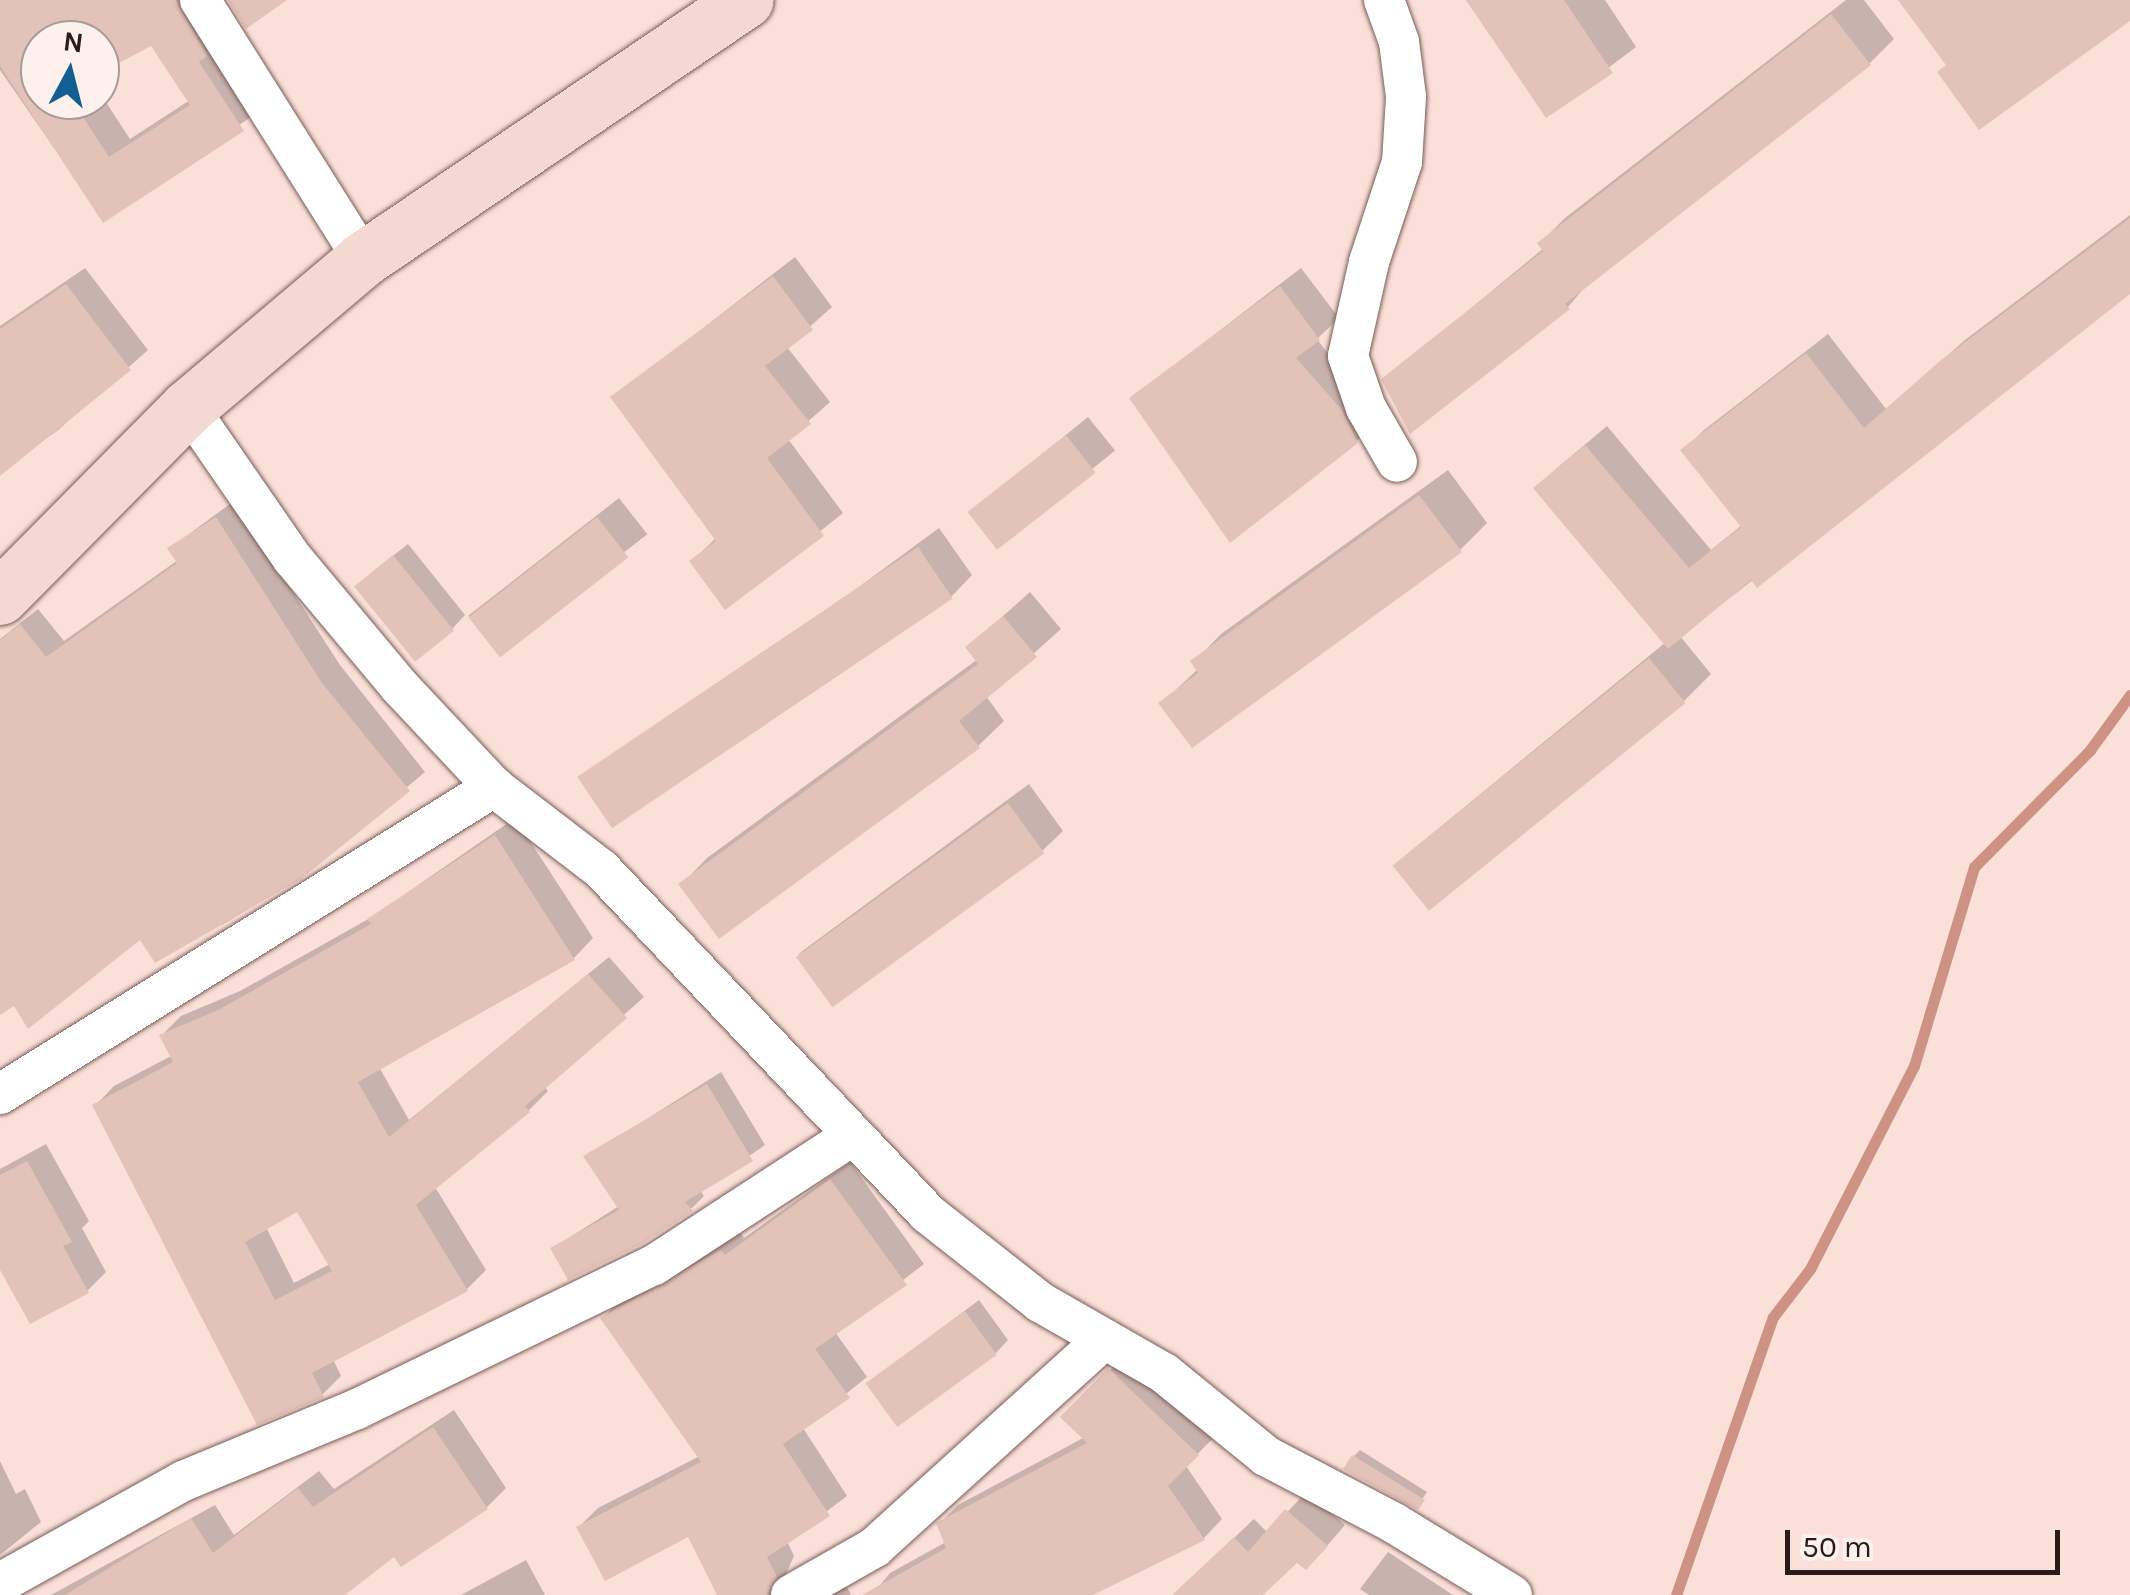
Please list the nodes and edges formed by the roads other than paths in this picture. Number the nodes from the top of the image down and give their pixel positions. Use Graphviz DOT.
graph roads {
  1 [pos="200,0"];
  2 [pos="746,0"];
  3 [pos="1384,0"];
  4 [pos="364,260"];
  5 [pos="188,407"];
  6 [pos="1397,462"];
  7 [pos="0,596"];
  8 [pos="494,787"];
  9 [pos="0,1094"];
  10 [pos="850,1136"];
  11 [pos="1102,1341"];
  12 [pos="0,1584"];
  13 [pos="791,1595"];
  14 [pos="1512,1595"];
  1 -- 4 [label="street"];
  2 -- 4 [label="main road"];
  3 -- 6 [label="street"];
  4 -- 5 [label="main road"];
  5 -- 7 [label="main road"];
  5 -- 8 [label="street"];
  8 -- 9 [label="street"];
  8 -- 10 [label="street"];
  10 -- 11 [label="street"];
  10 -- 12 [label="street"];
  11 -- 13 [label="street"];
  11 -- 14 [label="street"];
}
